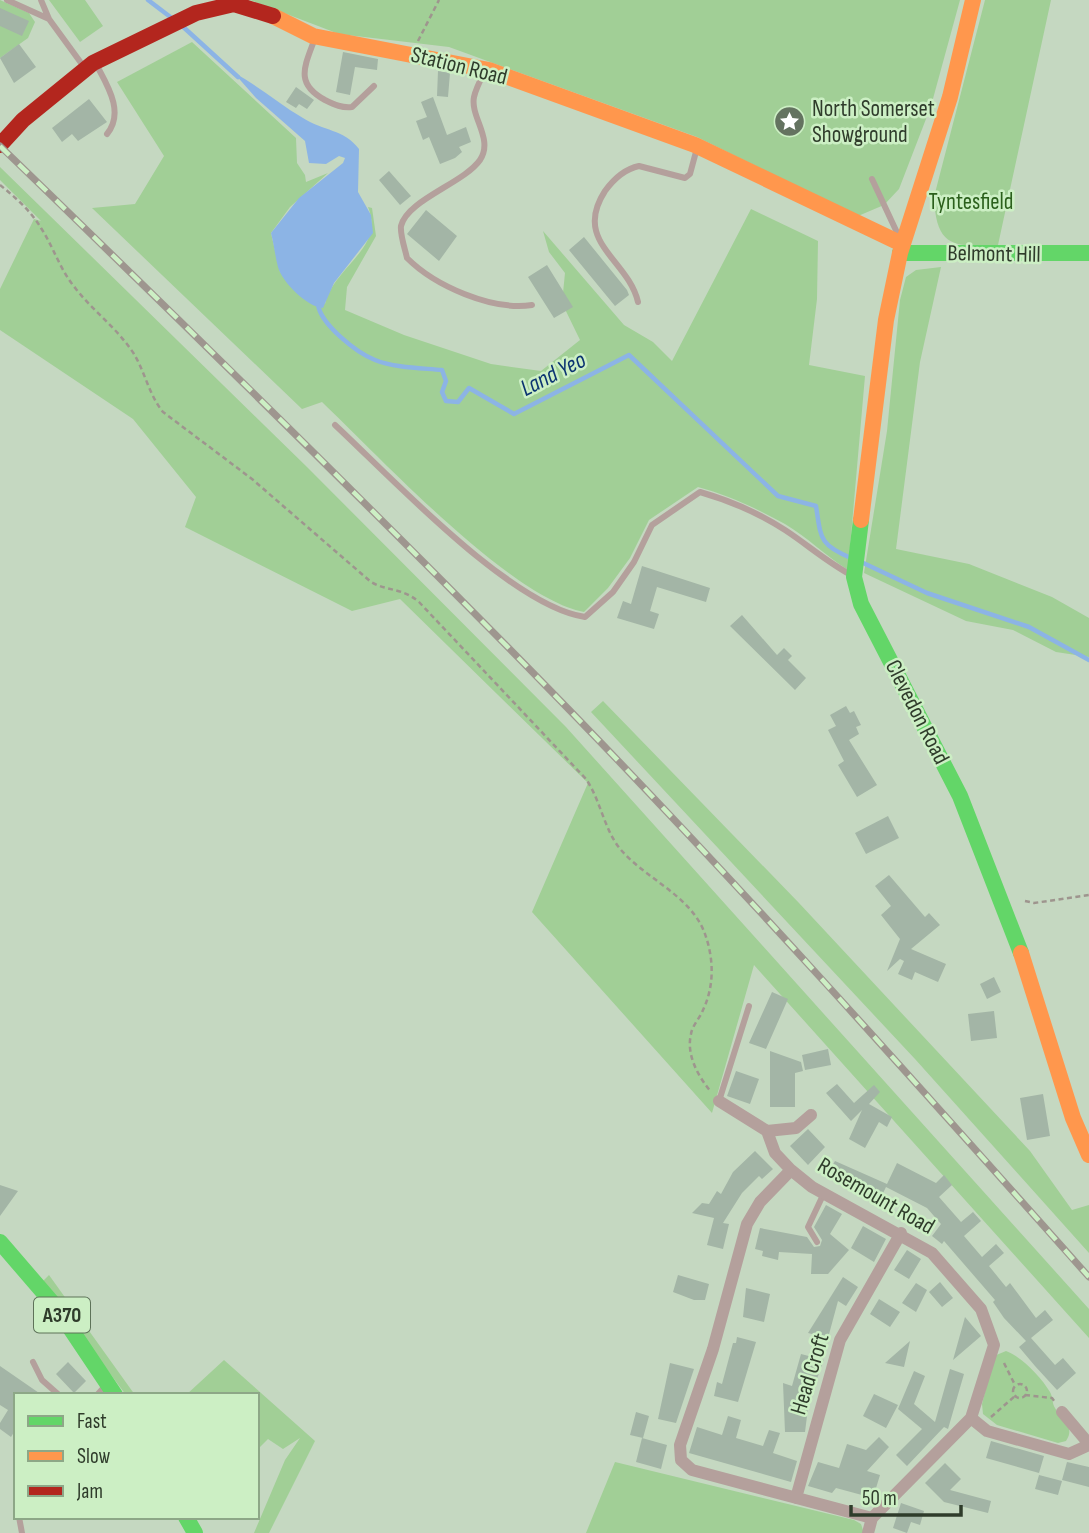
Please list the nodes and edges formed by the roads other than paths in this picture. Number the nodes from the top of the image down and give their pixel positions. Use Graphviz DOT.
graph roads {
  1 [pos="6,0"];
  2 [pos="41,0"];
  3 [pos="973,0"];
  4 [pos="49,19"];
  5 [pos="316,36"];
  6 [pos="90,65"];
  7 [pos="485,70"];
  8 [pos="374,86"];
  9 [pos="107,134"];
  10 [pos="0,145"];
  11 [pos="698,146"];
  12 [pos="872,179"];
  13 [pos="901,249"];
  14 [pos="1089,253"];
  15 [pos="638,302"];
  16 [pos="532,305"];
  17 [pos="335,425"];
  18 [pos="854,573"];
  19 [pos="749,1006"];
  20 [pos="719,1101"];
  21 [pos="811,1115"];
  22 [pos="767,1131"];
  23 [pos="1089,1155"];
  24 [pos="791,1170"];
  25 [pos="824,1193"];
  26 [pos="901,1233"];
  27 [pos="0,1242"];
  28 [pos="817,1242"];
  29 [pos="33,1362"];
  30 [pos="106,1391"];
  31 [pos="57,1393"];
  32 [pos="1062,1412"];
  33 [pos="976,1422"];
  34 [pos="1089,1444"];
  35 [pos="796,1498"];
  36 [pos="871,1528"];
  1 -- 4 [label="lane"];
  2 -- 4 [label="lane"];
  3 -- 13 [label="main road, Clevedon Road"];
  4 -- 6 [label="lane"];
  5 -- 6 [label="main road, Station Road"];
  5 -- 7 [label="main road, Station Road"];
  5 -- 8 [label="lane"];
  6 -- 9 [label="lane"];
  6 -- 10 [label="main road, Station Road"];
  7 -- 11 [label="main road, Station Road"];
  7 -- 16 [label="lane"];
  11 -- 13 [label="main road, Station Road"];
  11 -- 15 [label="lane"];
  12 -- 13 [label="lane"];
  13 -- 14 [label="main road, Belmont Hill"];
  13 -- 18 [label="main road, Clevedon Road"];
  17 -- 18 [label="lane"];
  18 -- 23 [label="main road, Clevedon Road"];
  19 -- 20 [label="lane"];
  20 -- 22 [label="street"];
  21 -- 22 [label="street"];
  22 -- 24 [label="street, Rosemount Road"];
  24 -- 25 [label="street, Rosemount Road"];
  24 -- 35 [label="street, Rosemount Road"];
  25 -- 26 [label="street, Rosemount Road"];
  25 -- 28 [label="lane"];
  26 -- 33 [label="street, Rosemount Road"];
  26 -- 35 [label="street, Head Croft"];
  27 -- 30 [label="main road, A370"];
  29 -- 31 [label="lane"];
  32 -- 34 [label="street"];
  33 -- 34 [label="street"];
  33 -- 36 [label="street"];
  35 -- 36 [label="street, Rosemount Road"];
}
